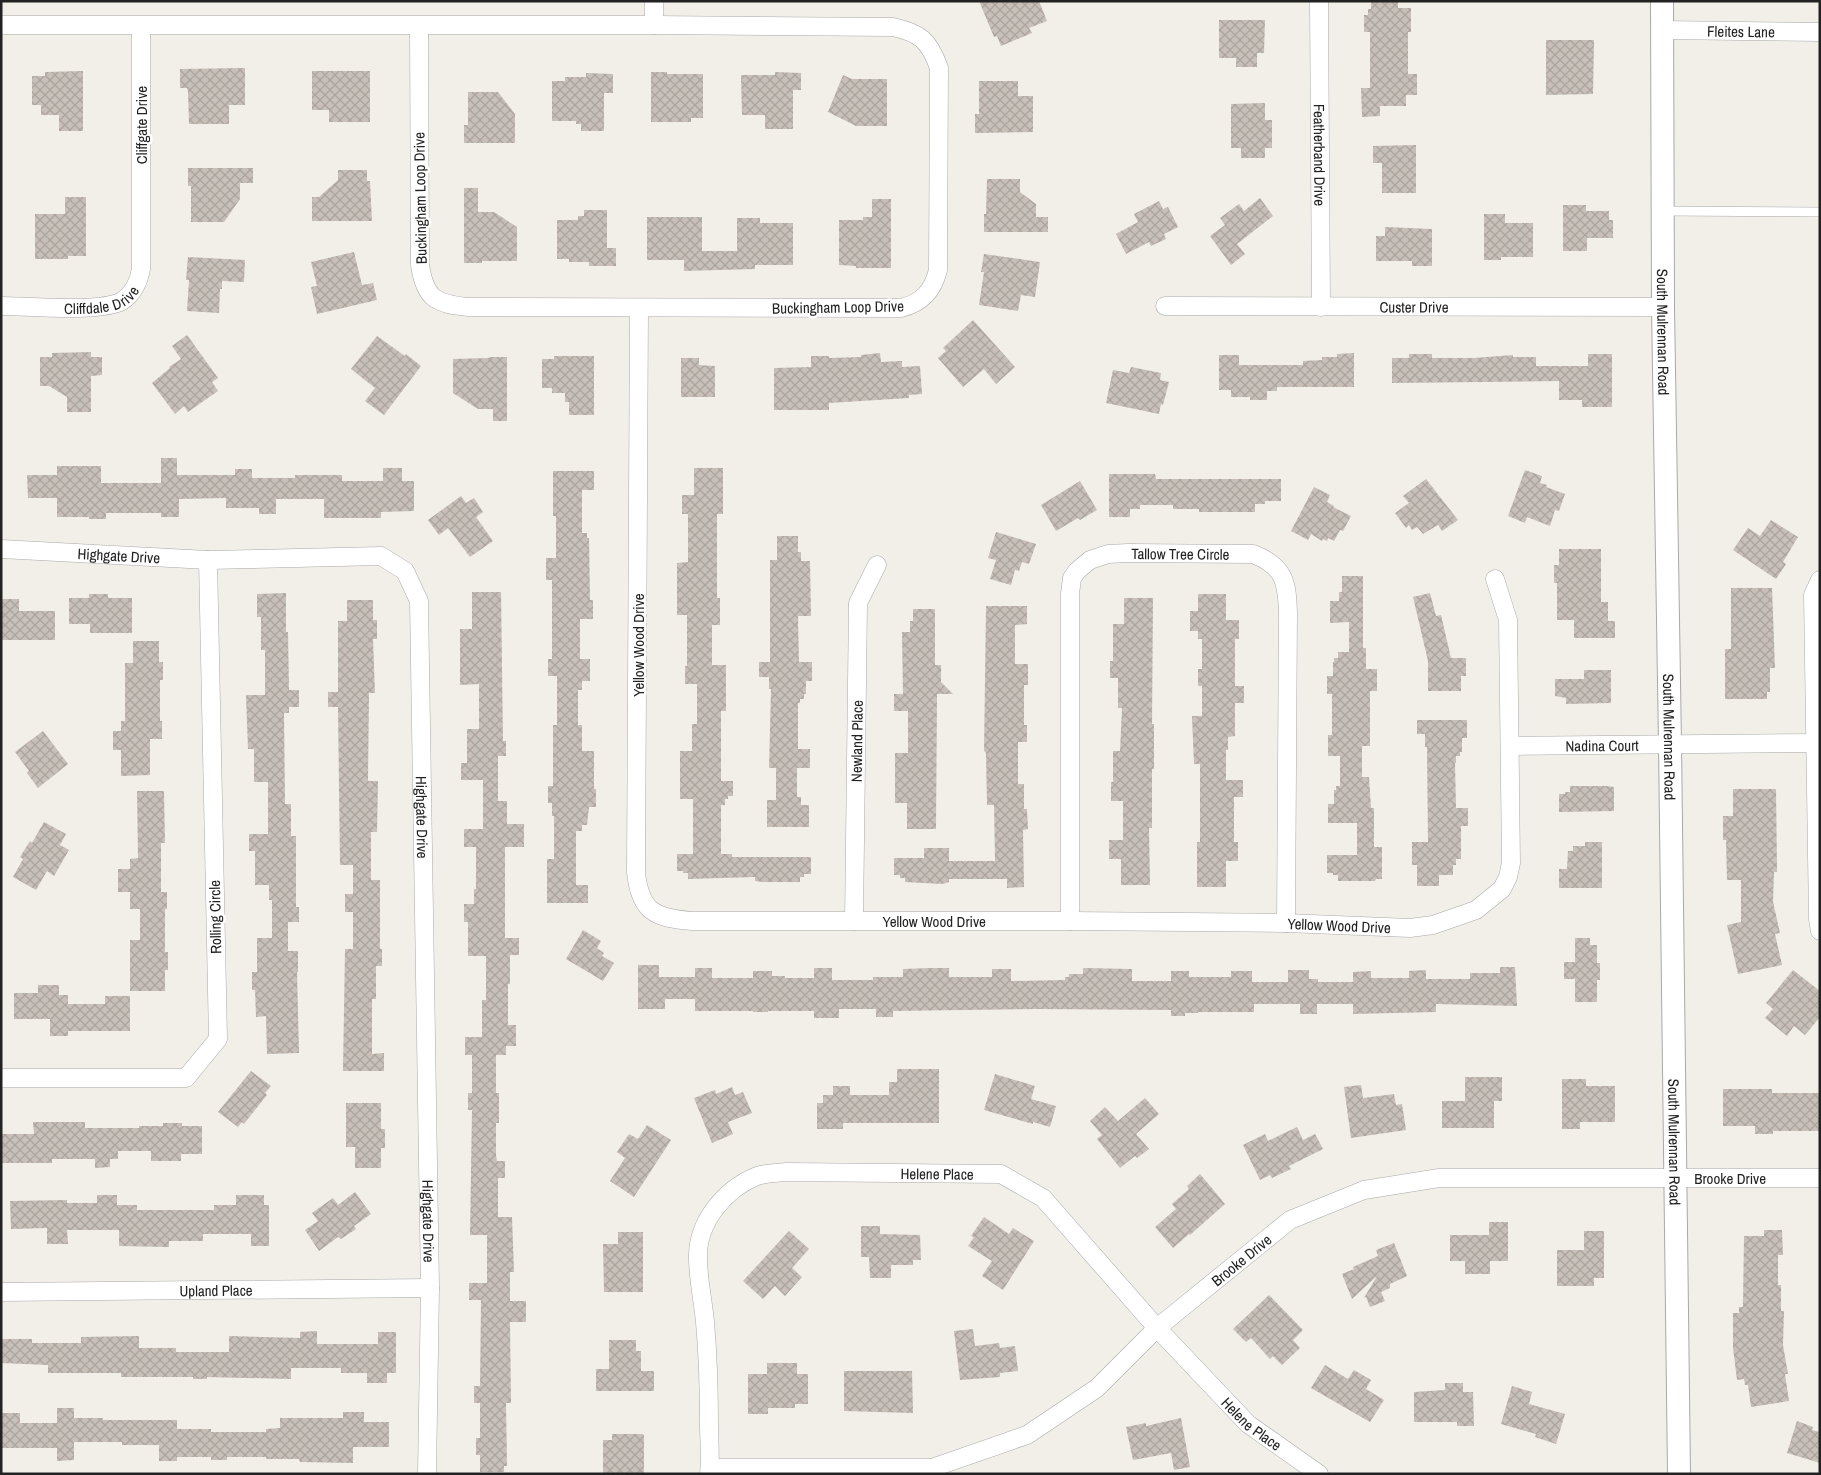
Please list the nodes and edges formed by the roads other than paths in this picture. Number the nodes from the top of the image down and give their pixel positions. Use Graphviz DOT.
graph roads {
  1 [pos="654,1"];
  2 [pos="1319,1"];
  3 [pos="1662,1"];
  4 [pos="1,25"];
  5 [pos="654,25"];
  6 [pos="141,26"];
  7 [pos="419,26"];
  8 [pos="1662,30"];
  9 [pos="1820,32"];
  10 [pos="1663,211"];
  11 [pos="1820,212"];
  12 [pos="142,225"];
  13 [pos="1,306"];
  14 [pos="1165,306"];
  15 [pos="1321,307"];
  16 [pos="1663,307"];
  17 [pos="639,308"];
  18 [pos="1,549"];
  19 [pos="208,560"];
  20 [pos="877,565"];
  21 [pos="1495,579"];
  22 [pos="1820,580"];
  23 [pos="1816,743"];
  24 [pos="1670,744"];
  25 [pos="1510,746"];
  26 [pos="1070,921"];
  27 [pos="854,922"];
  28 [pos="1286,923"];
  29 [pos="1820,931"];
  30 [pos="1,1078"];
  31 [pos="1676,1177"];
  32 [pos="1820,1178"];
  33 [pos="430,1288"];
  34 [pos="1,1292"];
  35 [pos="1157,1328"];
  36 [pos="709,1471"];
  37 [pos="428,1474"];
  38 [pos="1319,1474"];
  39 [pos="1679,1474"];
  1 -- 5 [label="street"];
  2 -- 15 [label="street, Featherband Drive"];
  3 -- 8 [label="street, South Mulrennan Road"];
  4 -- 6 [label="street, Buckingham Loop Drive"];
  5 -- 7 [label="street, Buckingham Loop Drive"];
  5 -- 17 [label="street, Buckingham Loop Drive"];
  6 -- 7 [label="street, Buckingham Loop Drive"];
  6 -- 12 [label="street, Cliffgate Drive"];
  7 -- 17 [label="street, Buckingham Loop Drive"];
  8 -- 9 [label="street, Fleites Lane"];
  8 -- 10 [label="street, South Mulrennan Road"];
  10 -- 11 [label="lane"];
  10 -- 16 [label="street, South Mulrennan Road"];
  12 -- 13 [label="street, Cliffdale Drive"];
  14 -- 15 [label="street, Custer Drive"];
  15 -- 16 [label="street, Custer Drive"];
  16 -- 24 [label="street, South Mulrennan Road"];
  17 -- 27 [label="street, Yellow Wood Drive"];
  18 -- 19 [label="street, Highgate Drive"];
  19 -- 30 [label="street, Rolling Circle"];
  19 -- 33 [label="street, Highgate Drive"];
  20 -- 27 [label="street, Newland Place"];
  21 -- 25 [label="street, Yellow Wood Drive"];
  22 -- 23 [label="street"];
  23 -- 24 [label="street, Nadina Court"];
  23 -- 29 [label="street"];
  24 -- 25 [label="street, Nadina Court"];
  24 -- 31 [label="street, South Mulrennan Road"];
  25 -- 28 [label="street, Yellow Wood Drive"];
  26 -- 27 [label="street, Yellow Wood Drive"];
  26 -- 28 [label="street, Yellow Wood Drive"];
  26 -- 28 [label="street, Tallow Tree Circle"];
  31 -- 32 [label="street, Brooke Drive"];
  31 -- 35 [label="street, Brooke Drive"];
  31 -- 39 [label="street, South Mulrennan Road"];
  33 -- 34 [label="street, Upland Place"];
  33 -- 37 [label="street, Highgate Drive"];
  35 -- 36 [label="street, Brooke Drive"];
  35 -- 36 [label="street, Helene Place"];
  35 -- 38 [label="street, Helene Place"];
}
